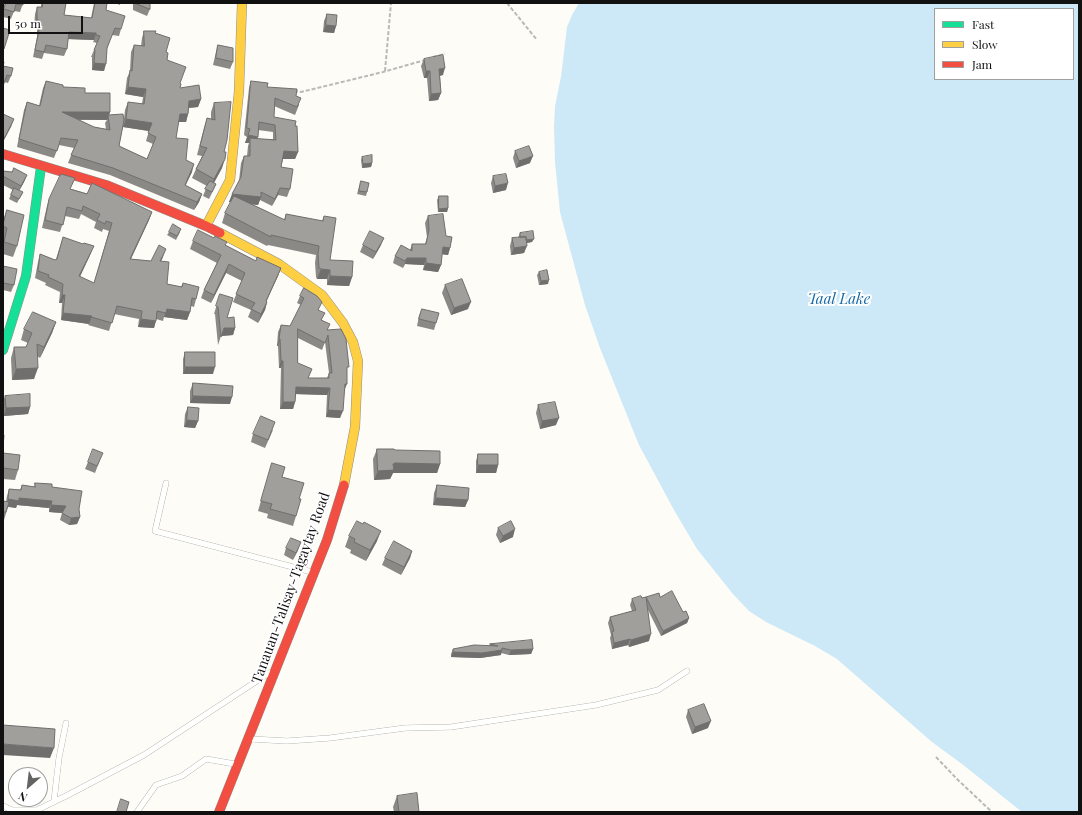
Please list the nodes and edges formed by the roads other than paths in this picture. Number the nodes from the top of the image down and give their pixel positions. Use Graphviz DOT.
graph roads {
  1 [pos="242,3"];
  2 [pos="3,154"];
  3 [pos="41,167"];
  4 [pos="206,226"];
  5 [pos="3,350"];
  6 [pos="166,483"];
  7 [pos="314,572"];
  8 [pos="276,669"];
  9 [pos="687,671"];
  10 [pos="66,723"];
  11 [pos="248,738"];
  12 [pos="238,764"];
  13 [pos="54,802"];
  14 [pos="3,806"];
  15 [pos="137,812"];
  16 [pos="219,812"];
  1 -- 4 [label="main road"];
  2 -- 3 [label="main road, Tanauan-Talisay-Tagaytay Road"];
  3 -- 4 [label="main road, Tanauan-Talisay-Tagaytay Road"];
  3 -- 5 [label="main road"];
  4 -- 7 [label="main road, Tanauan-Talisay-Tagaytay Road"];
  6 -- 7 [label="lane"];
  7 -- 8 [label="main road, Tanauan-Talisay-Tagaytay Road"];
  8 -- 11 [label="main road, Tanauan-Talisay-Tagaytay Road"];
  8 -- 13 [label="lane"];
  9 -- 11 [label="lane"];
  10 -- 13 [label="lane"];
  11 -- 12 [label="main road, Tanauan-Talisay-Tagaytay Road"];
  12 -- 15 [label="lane"];
  12 -- 16 [label="main road, Tanauan-Talisay-Tagaytay Road"];
  13 -- 14 [label="lane"];
}
